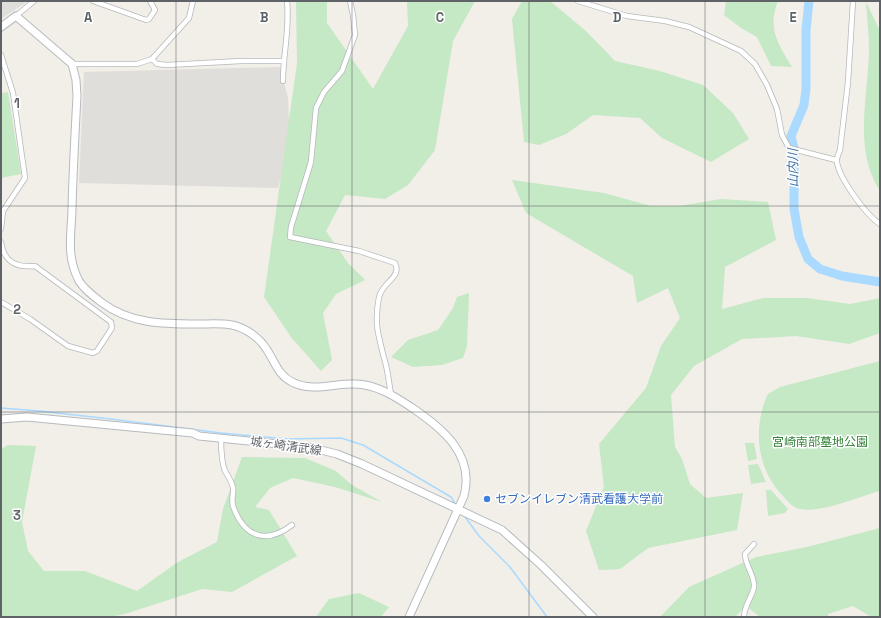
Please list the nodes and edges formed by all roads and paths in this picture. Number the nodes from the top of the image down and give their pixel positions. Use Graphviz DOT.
graph roads {
  1 [pos="34,1"];
  2 [pos="92,1"];
  3 [pos="150,1"];
  4 [pos="193,1"];
  5 [pos="287,1"];
  6 [pos="350,1"];
  7 [pos="578,1"];
  8 [pos="853,1"];
  9 [pos="16,16"];
  10 [pos="1,27"];
  11 [pos="1,55"];
  12 [pos="152,59"];
  13 [pos="283,61"];
  14 [pos="72,64"];
  15 [pos="283,81"];
  16 [pos="836,160"];
  17 [pos="880,224"];
  18 [pos="1,229"];
  19 [pos="1,242"];
  20 [pos="1,302"];
  21 [pos="391,395"];
  22 [pos="1,418"];
  23 [pos="221,438"];
  24 [pos="462,510"];
  25 [pos="292,525"];
  26 [pos="754,544"];
  27 [pos="409,617"];
  28 [pos="593,617"];
  29 [pos="744,617"];
  1 -- 9 [label="street"];
  2 -- 3 [label="street"];
  4 -- 12 [label="street"];
  5 -- 13 [label="street"];
  6 -- 21 [label="street"];
  7 -- 16 [label="street"];
  8 -- 16 [label="street"];
  9 -- 10 [label="street"];
  9 -- 14 [label="street"];
  11 -- 18 [label="street"];
  12 -- 13 [label="street"];
  12 -- 14 [label="street"];
  13 -- 15 [label="street"];
  14 -- 21 [label="street"];
  16 -- 17 [label="street"];
  19 -- 20 [label="street"];
  21 -- 24 [label="street"];
  22 -- 23 [label="street, 城ヶ崎清武線"];
  23 -- 24 [label="street, 城ヶ崎清武線"];
  23 -- 25 [label="street"];
  24 -- 27 [label="street"];
  24 -- 28 [label="street, 城ヶ崎清武線"];
  26 -- 29 [label="street"];
}
